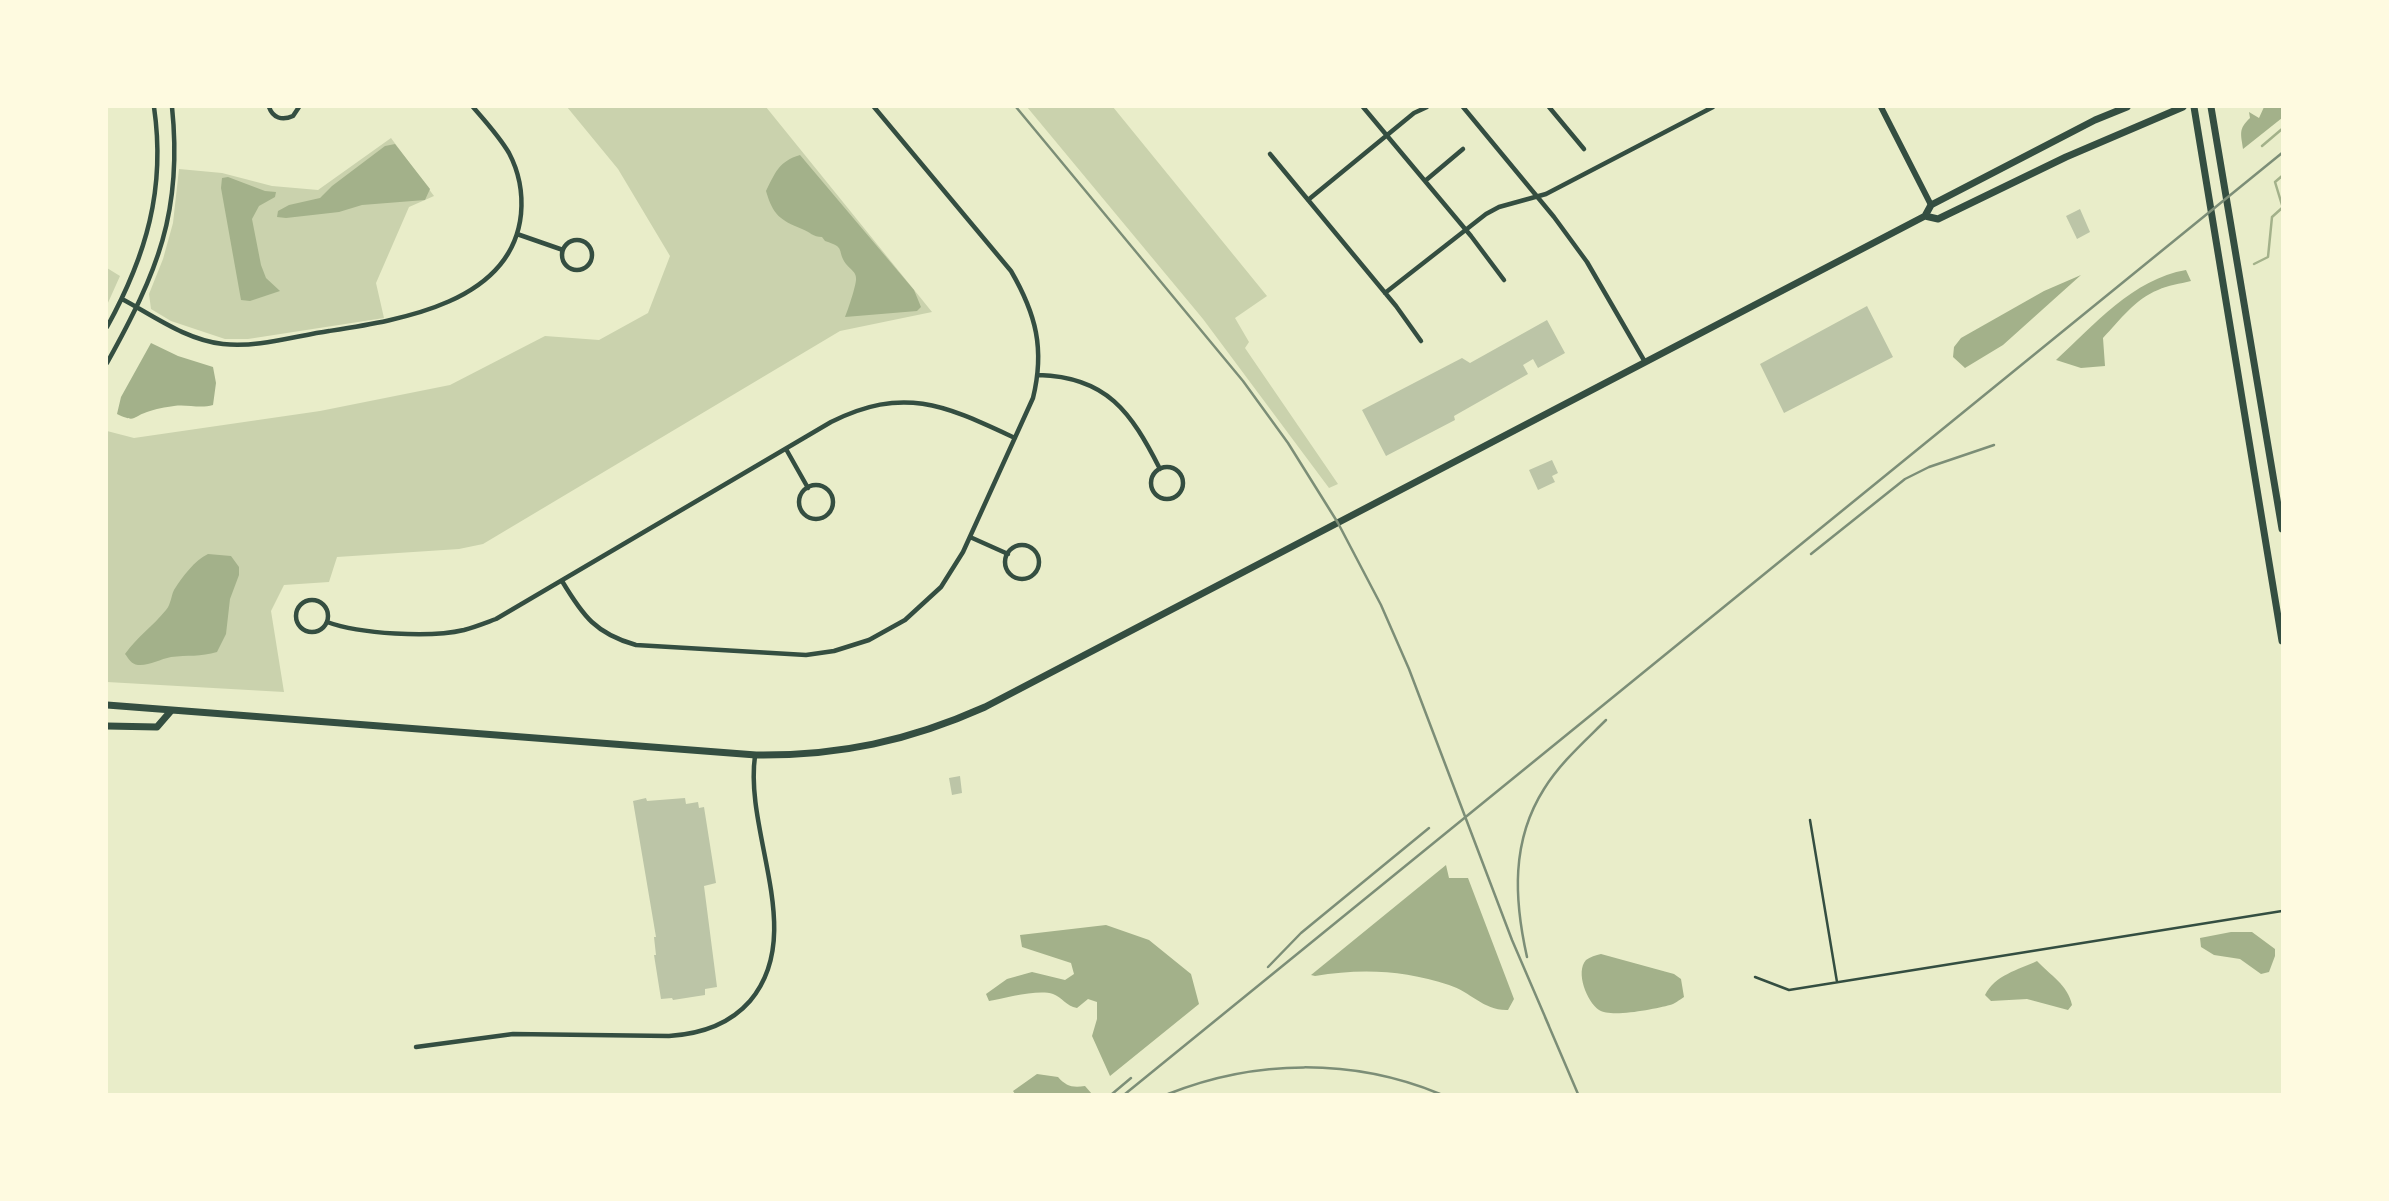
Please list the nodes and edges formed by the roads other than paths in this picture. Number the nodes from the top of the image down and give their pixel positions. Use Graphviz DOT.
graph roads {
  1 [pos="154,107"];
  2 [pos="172,107"];
  3 [pos="269,107"];
  4 [pos="299,107"];
  5 [pos="473,107"];
  6 [pos="874,107"];
  7 [pos="1363,107"];
  8 [pos="1427,107"];
  9 [pos="1463,107"];
  10 [pos="1549,107"];
  11 [pos="1713,107"];
  12 [pos="1881,107"];
  13 [pos="2127,107"];
  14 [pos="2183,107"];
  15 [pos="2194,107"];
  16 [pos="2211,107"];
  17 [pos="1387,135"];
  18 [pos="1463,149"];
  19 [pos="1584,149"];
  20 [pos="1270,154"];
  21 [pos="1424,181"];
  22 [pos="1537,196"];
  23 [pos="1308,200"];
  24 [pos="1931,205"];
  25 [pos="1925,216"];
  26 [pos="1465,229"];
  27 [pos="517,234"];
  28 [pos="563,250"];
  29 [pos="1504,280"];
  30 [pos="1385,293"];
  31 [pos="122,299"];
  32 [pos="138,307"];
  33 [pos="107,327"];
  34 [pos="1421,341"];
  35 [pos="1645,362"];
  36 [pos="107,363"];
  37 [pos="1038,375"];
  38 [pos="1015,438"];
  39 [pos="786,449"];
  40 [pos="1160,469"];
  41 [pos="808,488"];
  42 [pos="2282,528"];
  43 [pos="970,537"];
  44 [pos="1008,554"];
  45 [pos="562,581"];
  46 [pos="327,622"];
  47 [pos="2282,641"];
  48 [pos="107,705"];
  49 [pos="170,712"];
  50 [pos="107,726"];
  51 [pos="756,755"];
  52 [pos="1810,820"];
  53 [pos="2282,911"];
  54 [pos="1755,977"];
  55 [pos="1837,982"];
  56 [pos="416,1047"];
  1 -- 31 [label="street"];
  2 -- 32 [label="street"];
  3 -- 4 [label="street"];
  5 -- 27 [label="street"];
  6 -- 37 [label="street"];
  7 -- 17 [label="street"];
  8 -- 17 [label="street"];
  9 -- 22 [label="street"];
  10 -- 19 [label="street"];
  11 -- 22 [label="street"];
  12 -- 24 [label="street"];
  13 -- 24 [label="main road"];
  14 -- 25 [label="main road"];
  15 -- 47 [label="main road"];
  16 -- 42 [label="main road"];
  17 -- 21 [label="street"];
  17 -- 23 [label="street"];
  18 -- 21 [label="street"];
  20 -- 23 [label="street"];
  21 -- 26 [label="street"];
  22 -- 26 [label="street"];
  22 -- 35 [label="street"];
  23 -- 30 [label="street"];
  24 -- 25 [label="main road"];
  25 -- 35 [label="main road"];
  26 -- 29 [label="street"];
  26 -- 30 [label="street"];
  27 -- 28 [label="street"];
  27 -- 32 [label="street"];
  28 -- 28 [label="street"];
  30 -- 34 [label="street"];
  31 -- 32 [label="street"];
  31 -- 33 [label="street"];
  32 -- 36 [label="street"];
  35 -- 51 [label="main road"];
  37 -- 38 [label="street"];
  37 -- 40 [label="street"];
  38 -- 39 [label="street"];
  38 -- 43 [label="street"];
  39 -- 41 [label="street"];
  39 -- 45 [label="street"];
  40 -- 40 [label="street"];
  41 -- 41 [label="street"];
  43 -- 44 [label="street"];
  43 -- 45 [label="street"];
  44 -- 44 [label="street"];
  45 -- 46 [label="street"];
  46 -- 46 [label="street"];
  48 -- 49 [label="main road"];
  49 -- 50 [label="main road"];
  49 -- 51 [label="main road"];
  51 -- 56 [label="street"];
  52 -- 55 [label="lane"];
  53 -- 55 [label="lane"];
  54 -- 55 [label="lane"];
}
